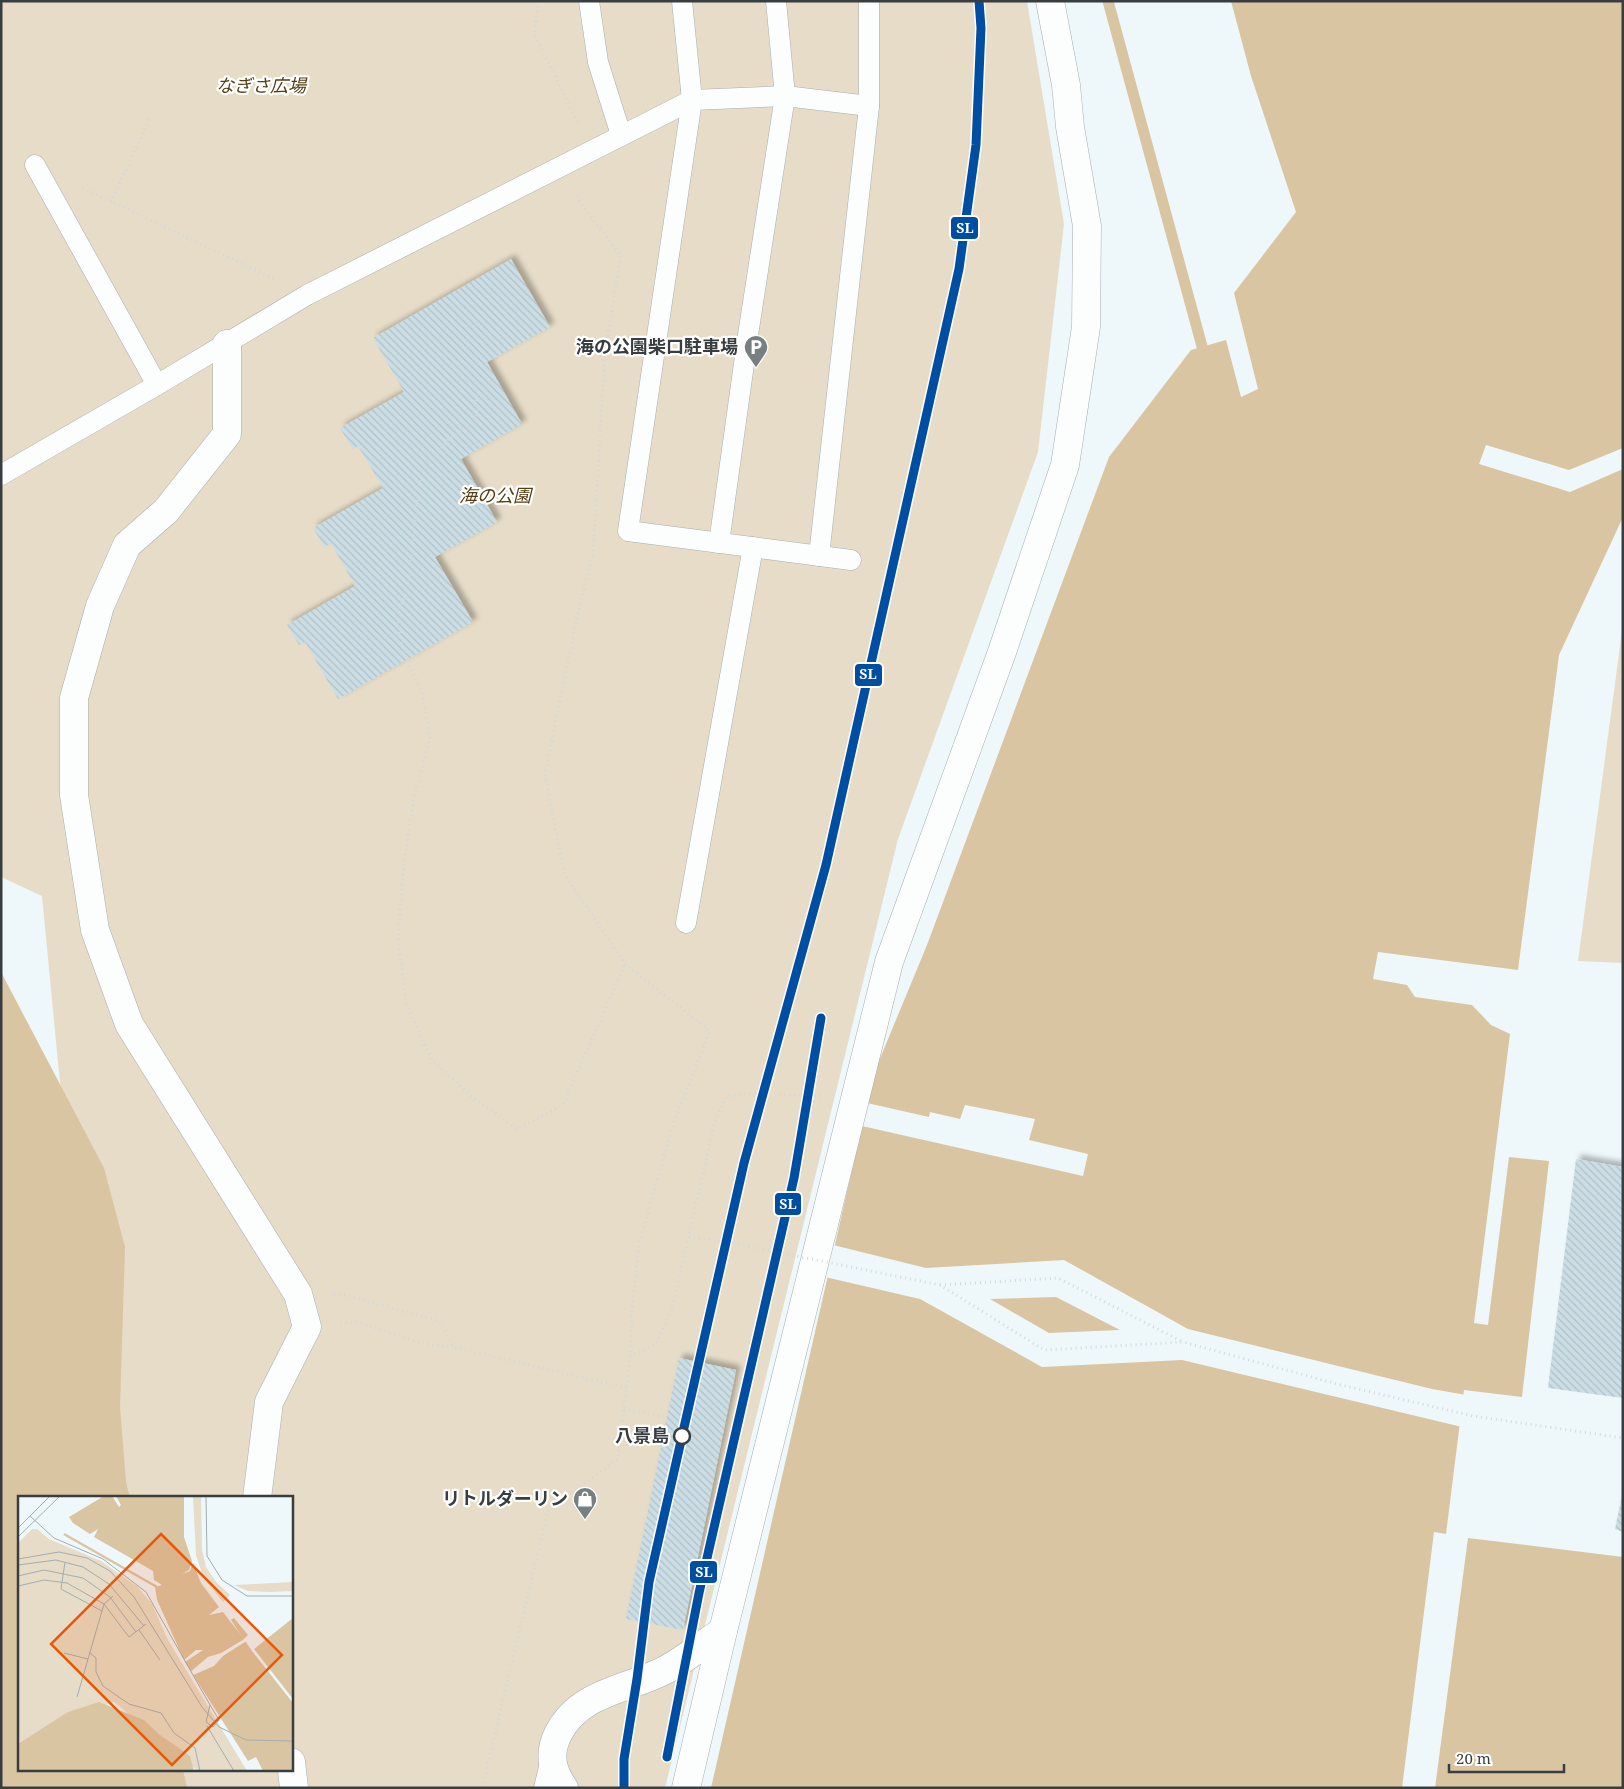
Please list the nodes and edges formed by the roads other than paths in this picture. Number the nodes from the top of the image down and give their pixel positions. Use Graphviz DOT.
graph roads {
  1 [pos="589,1"];
  2 [pos="682,1"];
  3 [pos="776,1"];
  4 [pos="869,1"];
  5 [pos="1050,1"];
  6 [pos="785,96"];
  7 [pos="692,100"];
  8 [pos="869,106"];
  9 [pos="621,135"];
  10 [pos="34,165"];
  11 [pos="227,344"];
  12 [pos="157,386"];
  13 [pos="1,475"];
  14 [pos="719,543"];
  15 [pos="753,547"];
  16 [pos="819,556"];
  17 [pos="851,560"];
  18 [pos="686,923"];
  19 [pos="257,1496"];
  20 [pos="723,1631"];
  21 [pos="551,1759"];
  22 [pos="292,1771"];
  23 [pos="294,1788"];
  24 [pos="544,1788"];
  25 [pos="564,1788"];
  26 [pos="686,1788"];
  1 -- 9 [label="lane"];
  2 -- 7 [label="lane"];
  3 -- 6 [label="lane"];
  4 -- 8 [label="lane"];
  5 -- 20 [label="street"];
  6 -- 7 [label="lane"];
  6 -- 8 [label="lane"];
  6 -- 14 [label="lane"];
  7 -- 9 [label="lane"];
  7 -- 14 [label="lane"];
  8 -- 16 [label="lane"];
  9 -- 11 [label="lane"];
  10 -- 12 [label="lane"];
  11 -- 12 [label="lane"];
  11 -- 19 [label="street"];
  12 -- 13 [label="lane"];
  14 -- 15 [label="lane"];
  15 -- 16 [label="lane"];
  15 -- 18 [label="lane"];
  16 -- 17 [label="lane"];
  20 -- 21 [label="street"];
  20 -- 26 [label="street"];
  21 -- 24 [label="lane"];
  21 -- 25 [label="street"];
  22 -- 23 [label="street"];
}
